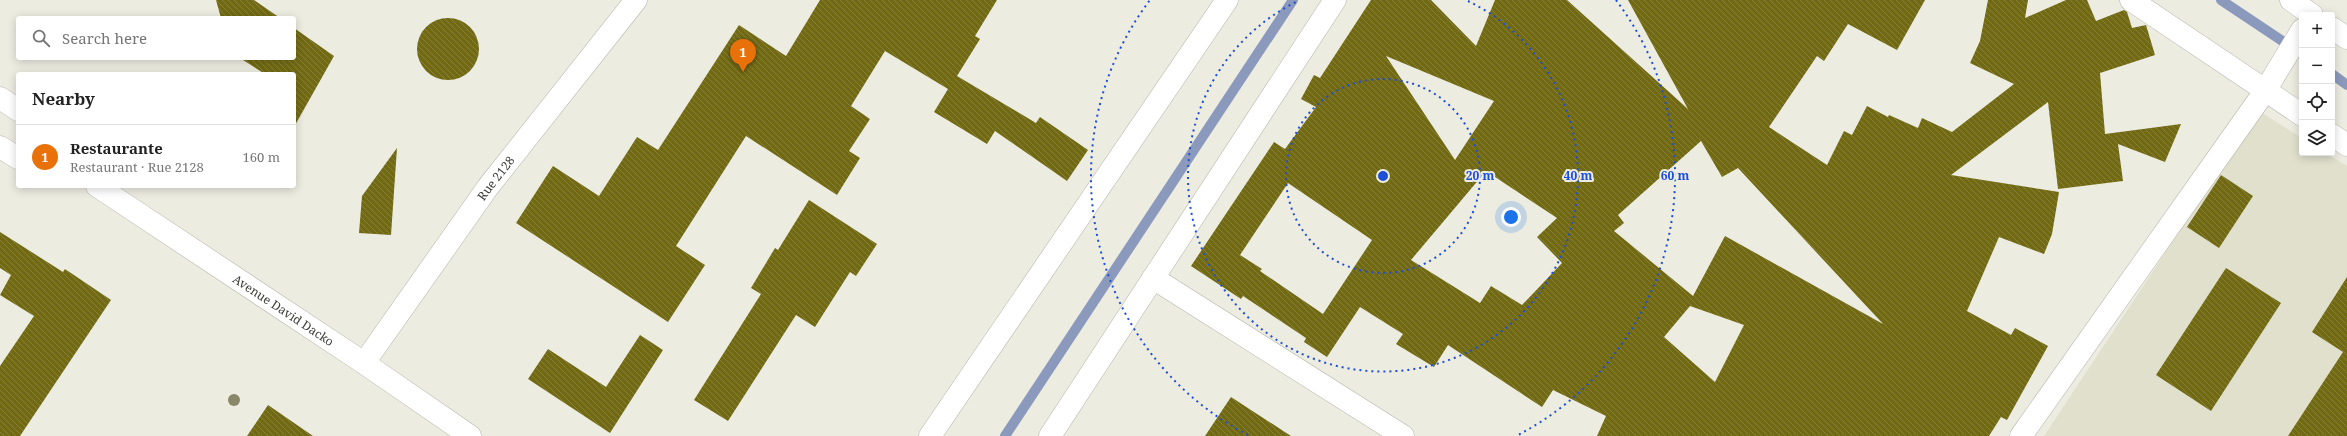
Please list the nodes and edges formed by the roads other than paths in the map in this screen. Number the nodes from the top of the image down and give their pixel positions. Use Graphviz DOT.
graph roads {
  1 [pos="636,0"];
  2 [pos="1227,0"];
  3 [pos="1335,0"];
  4 [pos="2131,0"];
  5 [pos="2291,0"];
  6 [pos="2321,0"];
  7 [pos="2308,12"];
  8 [pos="2314,12"];
  9 [pos="2335,30"];
  10 [pos="2299,35"];
  11 [pos="2347,38"];
  12 [pos="2271,82"];
  13 [pos="0,98"];
  14 [pos="16,109"];
  15 [pos="2299,112"];
  16 [pos="2335,137"];
  17 [pos="2347,145"];
  18 [pos="0,147"];
  19 [pos="16,157"];
  20 [pos="100,188"];
  21 [pos="1153,278"];
  22 [pos="364,363"];
  23 [pos="470,436"];
  24 [pos="930,436"];
  25 [pos="1050,436"];
  26 [pos="1403,436"];
  27 [pos="2021,436"];
  1 -- 22 [label="street, Rue 2128"];
  2 -- 24 [label="street"];
  3 -- 21 [label="street"];
  4 -- 12 [label="street"];
  5 -- 7 [label="street"];
  6 -- 8 [label="street"];
  9 -- 11 [label="street"];
  10 -- 12 [label="street"];
  12 -- 15 [label="street"];
  12 -- 27 [label="street"];
  13 -- 14 [label="street"];
  16 -- 17 [label="street"];
  18 -- 19 [label="street"];
  20 -- 22 [label="street, Avenue David Dacko"];
  21 -- 25 [label="street"];
  21 -- 26 [label="street"];
  22 -- 23 [label="street, Avenue David Dacko"];
}
